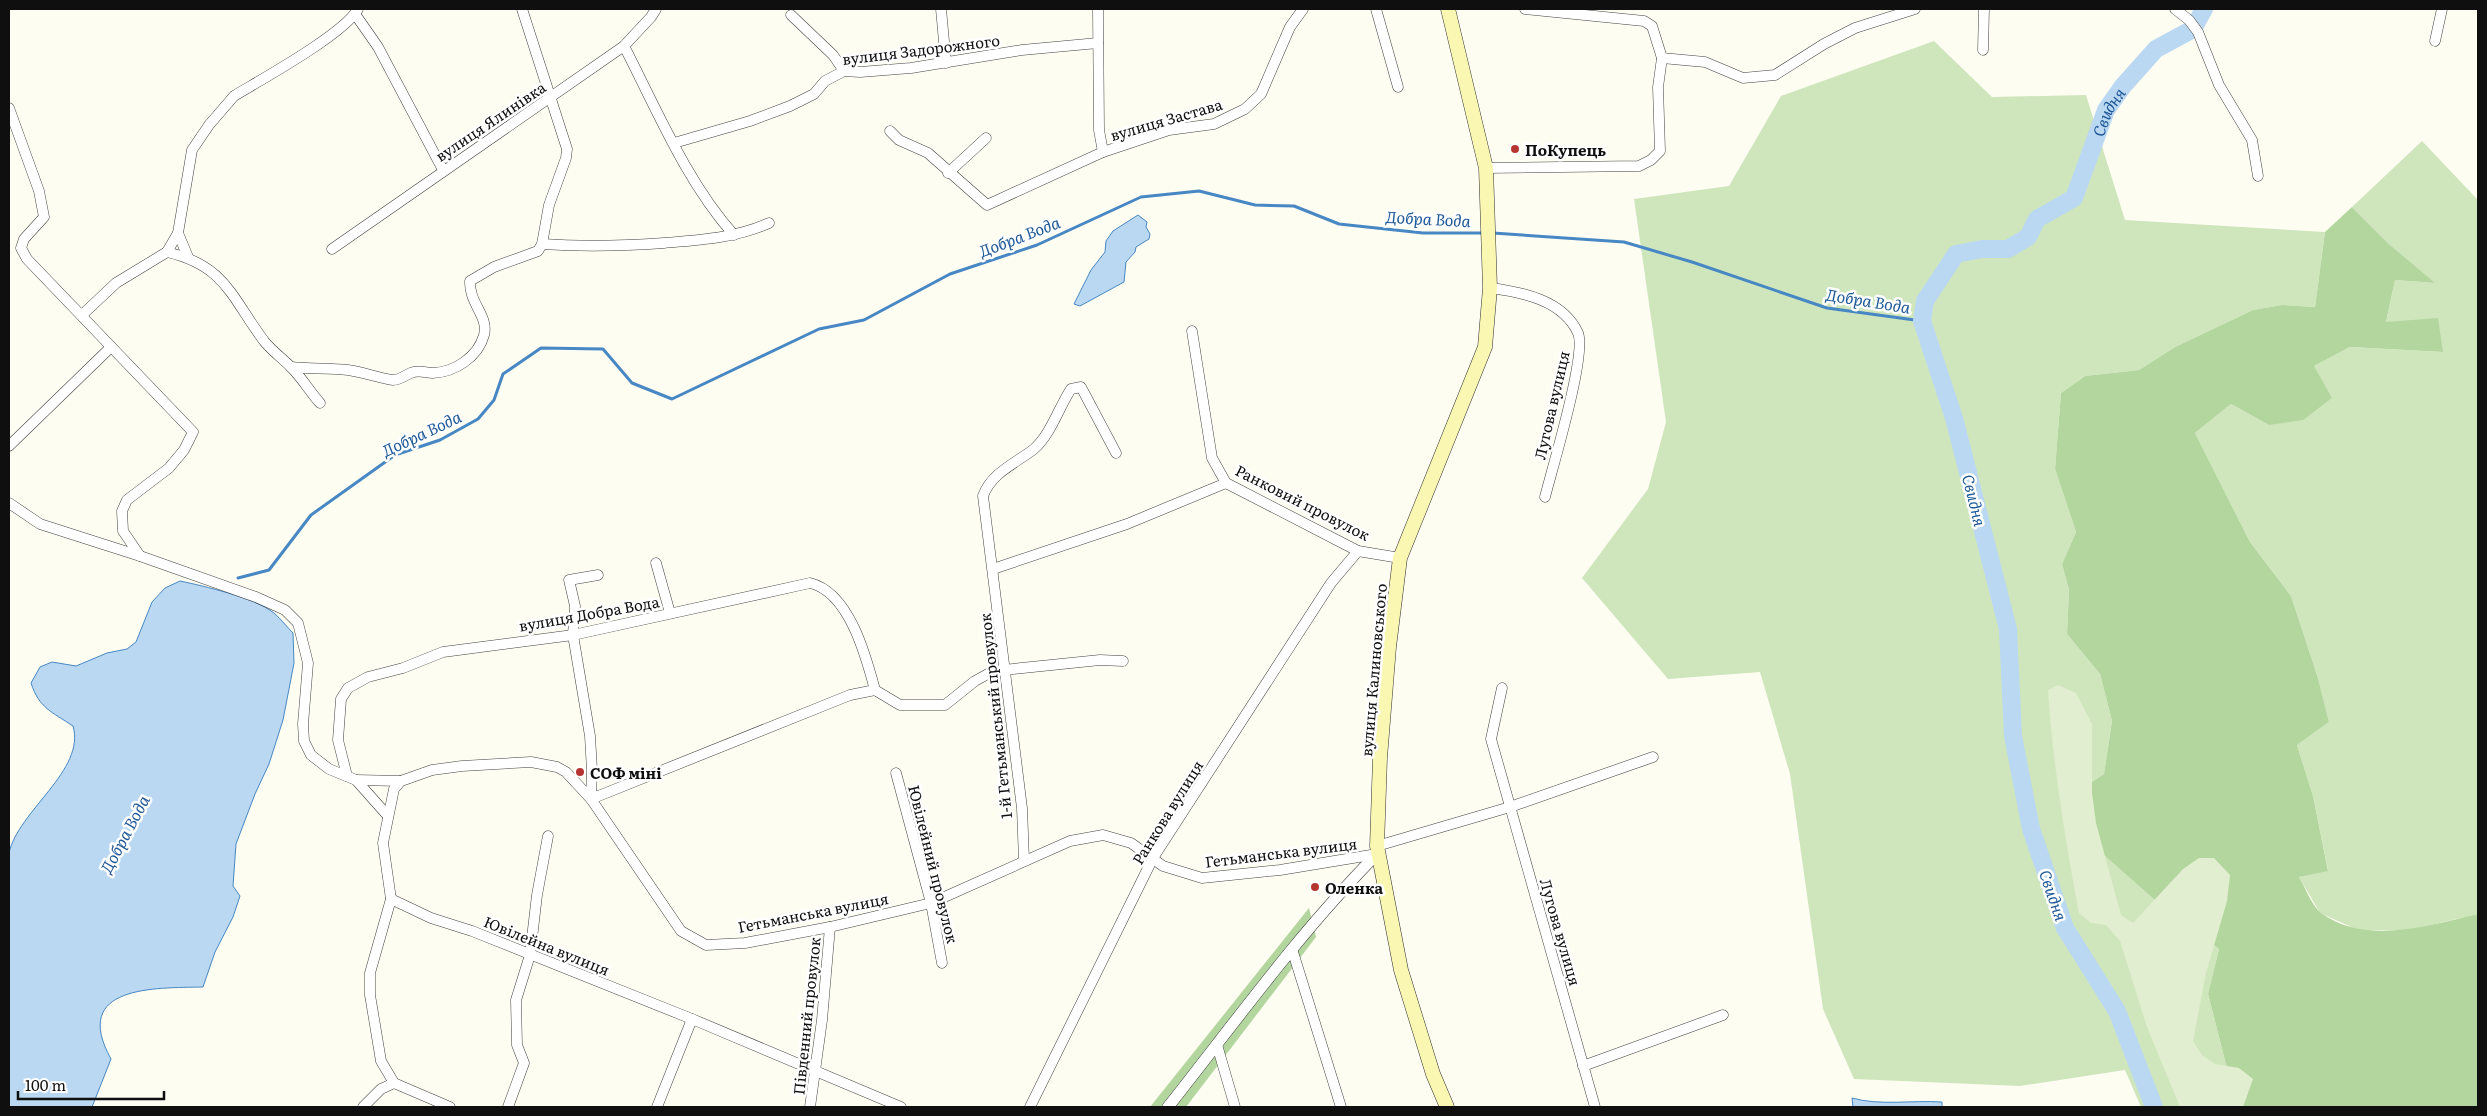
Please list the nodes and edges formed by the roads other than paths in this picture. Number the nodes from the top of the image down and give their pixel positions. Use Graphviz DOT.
graph roads {
  1 [pos="522,9"];
  2 [pos="656,9"];
  3 [pos="941,9"];
  4 [pos="1098,9"];
  5 [pos="1303,9"];
  6 [pos="1376,9"];
  7 [pos="1448,9"];
  8 [pos="1526,9"];
  9 [pos="1915,9"];
  10 [pos="1984,9"];
  11 [pos="2175,9"];
  12 [pos="2442,9"];
  13 [pos="357,12"];
  14 [pos="791,15"];
  15 [pos="2435,42"];
  16 [pos="1098,43"];
  17 [pos="624,46"];
  18 [pos="1982,50"];
  19 [pos="1662,58"];
  20 [pos="946,63"];
  21 [pos="844,71"];
  22 [pos="1398,87"];
  23 [pos="550,98"];
  24 [pos="9,108"];
  25 [pos="890,131"];
  26 [pos="986,138"];
  27 [pos="674,143"];
  28 [pos="1103,152"];
  29 [pos="1486,168"];
  30 [pos="443,170"];
  31 [pos="948,172"];
  32 [pos="2258,176"];
  33 [pos="769,223"];
  34 [pos="178,233"];
  35 [pos="734,235"];
  36 [pos="542,244"];
  37 [pos="332,250"];
  38 [pos="167,252"];
  39 [pos="188,257"];
  40 [pos="1490,288"];
  41 [pos="82,315"];
  42 [pos="1192,331"];
  43 [pos="110,348"];
  44 [pos="291,367"];
  45 [pos="320,403"];
  46 [pos="9,446"];
  47 [pos="1116,452"];
  48 [pos="1226,483"];
  49 [pos="1546,497"];
  50 [pos="9,503"];
  51 [pos="1358,551"];
  52 [pos="140,556"];
  53 [pos="1400,558"];
  54 [pos="656,563"];
  55 [pos="993,569"];
  56 [pos="598,575"];
  57 [pos="670,614"];
  58 [pos="573,635"];
  59 [pos="1123,661"];
  60 [pos="1006,670"];
  61 [pos="1502,688"];
  62 [pos="875,690"];
  63 [pos="1653,757"];
  64 [pos="896,773"];
  65 [pos="352,778"];
  66 [pos="401,781"];
  67 [pos="591,799"];
  68 [pos="1510,807"];
  69 [pos="388,816"];
  70 [pos="548,836"];
  71 [pos="1377,850"];
  72 [pos="1153,858"];
  73 [pos="1024,860"];
  74 [pos="391,899"];
  75 [pos="931,902"];
  76 [pos="830,927"];
  77 [pos="1292,949"];
  78 [pos="530,955"];
  79 [pos="942,963"];
  80 [pos="1722,1015"];
  81 [pos="692,1019"];
  82 [pos="1218,1045"];
  83 [pos="1583,1066"];
  84 [pos="815,1070"];
  85 [pos="394,1083"];
  86 [pos="363,1107"];
  87 [pos="450,1107"];
  88 [pos="508,1107"];
  89 [pos="657,1107"];
  90 [pos="810,1107"];
  91 [pos="901,1107"];
  92 [pos="1030,1107"];
  93 [pos="1168,1107"];
  94 [pos="1235,1107"];
  95 [pos="1341,1107"];
  96 [pos="1447,1107"];
  97 [pos="1595,1107"];
  1 -- 23 [label="street"];
  2 -- 17 [label="street, вулиця Ялинівка"];
  3 -- 20 [label="street"];
  4 -- 16 [label="street"];
  5 -- 28 [label="street, вулиця Застава"];
  6 -- 22 [label="street"];
  7 -- 29 [label="main road, вулиця Калиновського"];
  8 -- 19 [label="street"];
  9 -- 19 [label="street"];
  10 -- 18 [label="street"];
  11 -- 32 [label="street"];
  12 -- 15 [label="street"];
  13 -- 30 [label="street"];
  13 -- 34 [label="street"];
  14 -- 21 [label="street"];
  16 -- 20 [label="street, вулиця Задорожного"];
  16 -- 28 [label="street"];
  17 -- 23 [label="street, вулиця Ялинівка"];
  17 -- 27 [label="street"];
  19 -- 29 [label="street"];
  20 -- 21 [label="street, вулиця Задорожного"];
  21 -- 27 [label="street, вулиця Задорожного"];
  23 -- 30 [label="street, вулиця Ялинівка"];
  23 -- 36 [label="street"];
  24 -- 41 [label="street"];
  25 -- 31 [label="street"];
  26 -- 31 [label="street"];
  27 -- 35 [label="street"];
  28 -- 31 [label="street, вулиця Застава"];
  29 -- 40 [label="main road, вулиця Калиновського"];
  30 -- 37 [label="street, вулиця Ялинівка"];
  33 -- 35 [label="street"];
  34 -- 38 [label="street"];
  34 -- 39 [label="street"];
  35 -- 36 [label="street"];
  36 -- 44 [label="street"];
  38 -- 39 [label="street"];
  38 -- 41 [label="street"];
  39 -- 44 [label="street"];
  40 -- 49 [label="street, Лугова вулиця"];
  40 -- 53 [label="main road, вулиця Калиновського"];
  41 -- 43 [label="street"];
  42 -- 48 [label="street, Ранковий провулок"];
  43 -- 46 [label="street"];
  43 -- 52 [label="street"];
  44 -- 45 [label="street"];
  47 -- 55 [label="street, 1-й Гетьманський провулок"];
  48 -- 51 [label="street, Ранковий провулок"];
  48 -- 55 [label="street"];
  50 -- 52 [label="street"];
  51 -- 53 [label="street, Ранковий провулок"];
  51 -- 72 [label="street, Ранкова вулиця"];
  52 -- 65 [label="street"];
  53 -- 71 [label="main road, вулиця Калиновського"];
  54 -- 57 [label="street"];
  55 -- 60 [label="street, 1-й Гетьманський провулок"];
  56 -- 58 [label="street"];
  57 -- 58 [label="street, вулиця Добра Вода"];
  57 -- 62 [label="street, вулиця Добра Вода"];
  58 -- 65 [label="street, вулиця Добра Вода"];
  58 -- 67 [label="street"];
  59 -- 60 [label="street"];
  60 -- 62 [label="street"];
  60 -- 73 [label="street, 1-й Гетьманський провулок"];
  61 -- 68 [label="street, Лугова вулиця"];
  62 -- 67 [label="street"];
  63 -- 68 [label="street"];
  64 -- 75 [label="street, Ювілейний провулок"];
  65 -- 66 [label="street"];
  65 -- 69 [label="street"];
  66 -- 67 [label="street, Гетьманська вулиця"];
  66 -- 69 [label="street"];
  67 -- 76 [label="street, Гетьманська вулиця"];
  68 -- 71 [label="street, Гетьманська вулиця"];
  68 -- 83 [label="street, Лугова вулиця"];
  69 -- 74 [label="street"];
  70 -- 78 [label="street"];
  71 -- 72 [label="street, Гетьманська вулиця"];
  71 -- 77 [label="street"];
  71 -- 96 [label="main road, вулиця Калиновського"];
  72 -- 73 [label="street, Гетьманська вулиця"];
  72 -- 92 [label="street, Ранкова вулиця"];
  73 -- 75 [label="street, Гетьманська вулиця"];
  74 -- 78 [label="street, Ювілейна вулиця"];
  74 -- 85 [label="street"];
  75 -- 76 [label="street, Гетьманська вулиця"];
  75 -- 79 [label="street, Ювілейний провулок"];
  76 -- 84 [label="street, Південний провулок"];
  77 -- 82 [label="street"];
  77 -- 95 [label="street"];
  78 -- 81 [label="street, Ювілейна вулиця"];
  78 -- 88 [label="street"];
  80 -- 83 [label="street"];
  81 -- 84 [label="street, Ювілейна вулиця"];
  81 -- 89 [label="street"];
  82 -- 93 [label="street"];
  82 -- 94 [label="street"];
  83 -- 97 [label="street, Лугова вулиця"];
  84 -- 90 [label="street, Південний провулок"];
  84 -- 91 [label="street, Ювілейна вулиця"];
  85 -- 86 [label="street"];
  85 -- 87 [label="street"];
}
